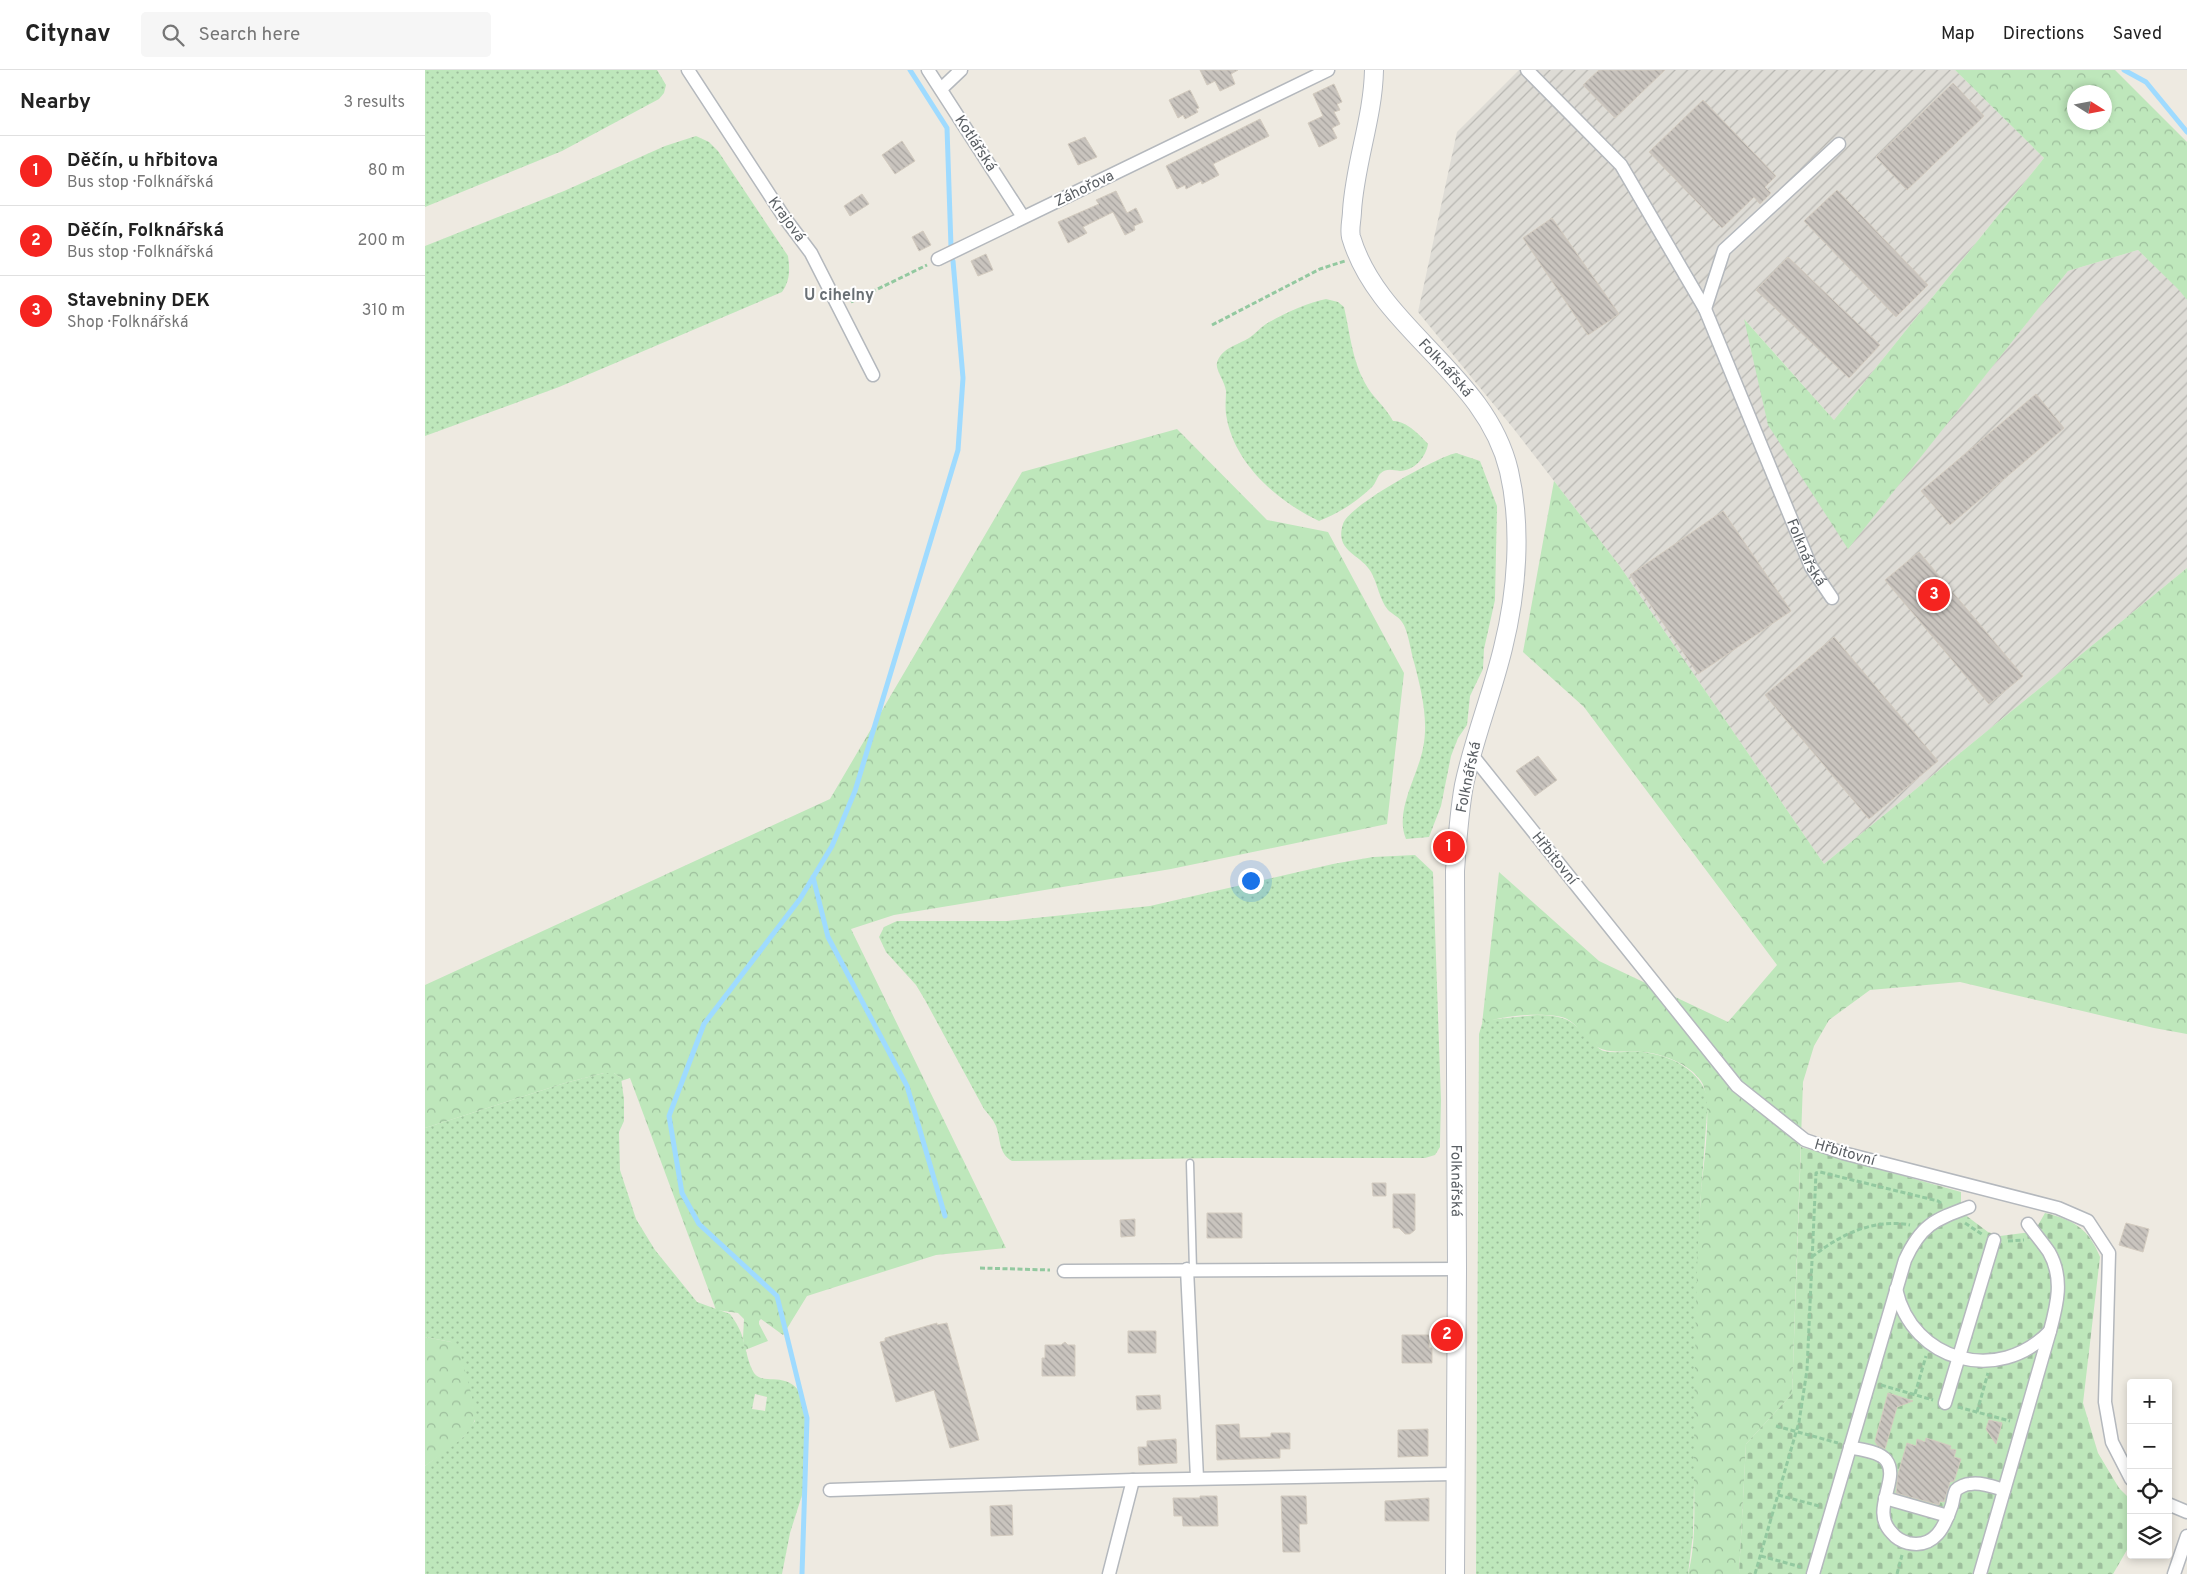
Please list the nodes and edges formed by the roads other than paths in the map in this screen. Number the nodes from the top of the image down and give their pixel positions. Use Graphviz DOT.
graph roads {
  1 [pos="688,70"];
  2 [pos="929,70"];
  3 [pos="961,70"];
  4 [pos="1328,70"];
  5 [pos="1374,70"];
  6 [pos="1527,70"];
  7 [pos="941,89"];
  8 [pos="1839,144"];
  9 [pos="1023,217"];
  10 [pos="938,259"];
  11 [pos="1705,309"];
  12 [pos="873,375"];
  13 [pos="1831,598"];
  14 [pos="1472,755"];
  15 [pos="1190,1163"];
  16 [pos="1969,1207"];
  17 [pos="2028,1224"];
  18 [pos="1994,1240"];
  19 [pos="1190,1269"];
  20 [pos="1457,1269"];
  21 [pos="1063,1271"];
  22 [pos="1896,1289"];
  23 [pos="2049,1331"];
  24 [pos="1959,1358"];
  25 [pos="1945,1403"];
  26 [pos="1850,1447"];
  27 [pos="2127,1472"];
  28 [pos="1454,1474"];
  29 [pos="1197,1478"];
  30 [pos="1133,1480"];
  31 [pos="830,1490"];
  32 [pos="2004,1490"];
  33 [pos="1885,1498"];
  34 [pos="2172,1506"];
  35 [pos="2187,1512"];
  36 [pos="1948,1516"];
  37 [pos="2187,1536"];
  38 [pos="1813,1573"];
  39 [pos="1109,1574"];
  40 [pos="1455,1574"];
  41 [pos="1980,1574"];
  42 [pos="2173,1574"];
  1 -- 12 [label="street, Krajová"];
  2 -- 7 [label="street, Kotlářská"];
  3 -- 7 [label="street"];
  4 -- 9 [label="street, Záhořova"];
  5 -- 14 [label="street, Folknářská"];
  6 -- 11 [label="street, Folknářská"];
  7 -- 9 [label="street, Kotlářská"];
  8 -- 11 [label="street"];
  9 -- 10 [label="street, Záhořova"];
  11 -- 13 [label="street, Folknářská"];
  14 -- 20 [label="street, Folknářská"];
  14 -- 27 [label="street, Hřbitovní"];
  15 -- 19 [label="lane"];
  16 -- 22 [label="street"];
  17 -- 23 [label="street"];
  18 -- 24 [label="street"];
  19 -- 20 [label="street"];
  19 -- 21 [label="street"];
  19 -- 29 [label="street"];
  20 -- 28 [label="street, Folknářská"];
  22 -- 24 [label="street"];
  22 -- 26 [label="street"];
  23 -- 24 [label="street"];
  23 -- 32 [label="street"];
  24 -- 25 [label="street"];
  26 -- 33 [label="street"];
  26 -- 38 [label="street"];
  28 -- 29 [label="street"];
  28 -- 40 [label="street, Folknářská"];
  29 -- 30 [label="street"];
  30 -- 31 [label="street"];
  30 -- 39 [label="street"];
  32 -- 36 [label="street"];
  32 -- 41 [label="street"];
  33 -- 36 [label="street"];
  33 -- 36 [label="street"];
  34 -- 35 [label="street"];
  37 -- 42 [label="street"];
}
